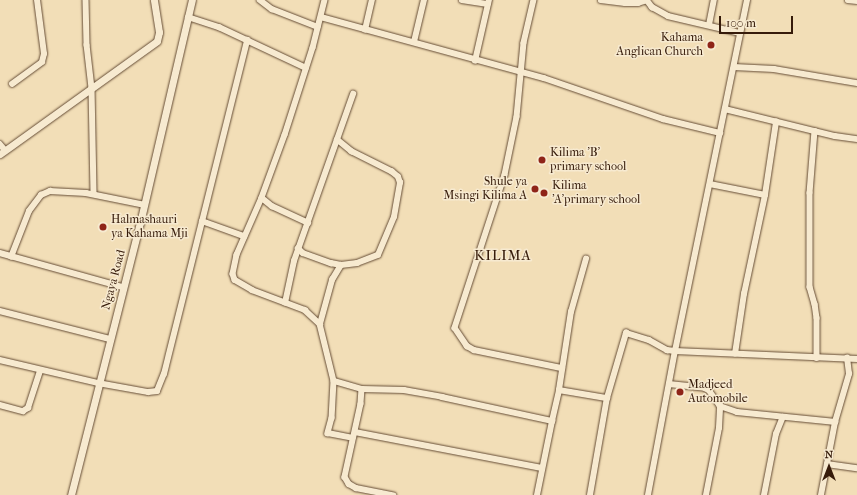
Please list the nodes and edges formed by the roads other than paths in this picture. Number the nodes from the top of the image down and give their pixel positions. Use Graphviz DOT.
graph roads {
  1 [pos="37,0"];
  2 [pos="86,0"];
  3 [pos="154,0"];
  4 [pos="192,0"];
  5 [pos="260,0"];
  6 [pos="325,0"];
  7 [pos="372,0"];
  8 [pos="424,0"];
  9 [pos="462,0"];
  10 [pos="534,0"];
  11 [pos="601,0"];
  12 [pos="647,0"];
  13 [pos="714,0"];
  14 [pos="746,0"];
  15 [pos="848,0"];
  16 [pos="857,1"];
  17 [pos="489,2"];
  18 [pos="188,17"];
  19 [pos="321,17"];
  20 [pos="709,25"];
  21 [pos="318,27"];
  22 [pos="365,30"];
  23 [pos="740,33"];
  24 [pos="247,40"];
  25 [pos="414,42"];
  26 [pos="475,61"];
  27 [pos="734,67"];
  28 [pos="306,68"];
  29 [pos="520,73"];
  30 [pos="857,83"];
  31 [pos="12,84"];
  32 [pos="92,88"];
  33 [pos="352,94"];
  34 [pos="725,109"];
  35 [pos="776,122"];
  36 [pos="815,131"];
  37 [pos="720,133"];
  38 [pos="857,139"];
  39 [pos="337,140"];
  40 [pos="0,144"];
  41 [pos="3,152"];
  42 [pos="710,184"];
  43 [pos="94,194"];
  44 [pos="765,195"];
  45 [pos="262,198"];
  46 [pos="144,205"];
  47 [pos="202,221"];
  48 [pos="308,223"];
  49 [pos="244,236"];
  50 [pos="298,248"];
  51 [pos="0,254"];
  52 [pos="11,256"];
  53 [pos="586,259"];
  54 [pos="341,265"];
  55 [pos="123,286"];
  56 [pos="285,303"];
  57 [pos="0,311"];
  58 [pos="320,324"];
  59 [pos="110,339"];
  60 [pos="675,351"];
  61 [pos="735,354"];
  62 [pos="817,358"];
  63 [pos="847,358"];
  64 [pos="857,359"];
  65 [pos="0,360"];
  66 [pos="562,368"];
  67 [pos="40,371"];
  68 [pos="334,381"];
  69 [pos="98,383"];
  70 [pos="669,384"];
  71 [pos="362,389"];
  72 [pos="559,390"];
  73 [pos="607,398"];
  74 [pos="0,406"];
  75 [pos="720,406"];
  76 [pos="783,417"];
  77 [pos="552,421"];
  78 [pos="835,422"];
  79 [pos="355,432"];
  80 [pos="353,438"];
  81 [pos="827,464"];
  82 [pos="542,468"];
  83 [pos="857,468"];
  84 [pos="71,495"];
  85 [pos="393,495"];
  86 [pos="537,495"];
  87 [pos="590,495"];
  88 [pos="648,495"];
  89 [pos="706,495"];
  90 [pos="764,495"];
  91 [pos="821,495"];
  1 -- 31 [label="street"];
  2 -- 32 [label="street"];
  3 -- 32 [label="street"];
  4 -- 18 [label="street, Ngaya Road"];
  5 -- 21 [label="street"];
  6 -- 19 [label="street"];
  7 -- 22 [label="street"];
  8 -- 25 [label="street"];
  9 -- 17 [label="street"];
  10 -- 29 [label="street"];
  11 -- 12 [label="street"];
  12 -- 20 [label="street"];
  13 -- 20 [label="street"];
  14 -- 23 [label="street"];
  15 -- 16 [label="street"];
  17 -- 26 [label="street"];
  18 -- 24 [label="street"];
  18 -- 46 [label="street, Ngaya Road"];
  19 -- 21 [label="street"];
  19 -- 22 [label="street"];
  20 -- 23 [label="street"];
  21 -- 28 [label="street"];
  22 -- 25 [label="street"];
  23 -- 27 [label="street"];
  24 -- 28 [label="street"];
  24 -- 47 [label="street"];
  25 -- 26 [label="street"];
  26 -- 29 [label="street"];
  27 -- 30 [label="street"];
  27 -- 34 [label="street"];
  28 -- 45 [label="street"];
  29 -- 37 [label="street"];
  29 -- 66 [label="street"];
  32 -- 41 [label="street"];
  32 -- 43 [label="street"];
  33 -- 39 [label="street"];
  34 -- 35 [label="street"];
  34 -- 37 [label="street"];
  35 -- 36 [label="street"];
  35 -- 44 [label="street"];
  36 -- 38 [label="street"];
  36 -- 62 [label="street"];
  37 -- 42 [label="street"];
  39 -- 48 [label="street"];
  39 -- 54 [label="street"];
  40 -- 41 [label="street"];
  42 -- 44 [label="street"];
  42 -- 60 [label="street"];
  43 -- 46 [label="street"];
  43 -- 52 [label="street"];
  44 -- 61 [label="street"];
  45 -- 48 [label="street"];
  45 -- 49 [label="street"];
  46 -- 55 [label="street, Ngaya Road"];
  47 -- 49 [label="street"];
  47 -- 69 [label="street"];
  48 -- 50 [label="street"];
  49 -- 56 [label="street"];
  50 -- 54 [label="street"];
  50 -- 56 [label="street"];
  51 -- 52 [label="street"];
  52 -- 55 [label="street"];
  53 -- 66 [label="street"];
  54 -- 58 [label="street"];
  55 -- 59 [label="street, Ngaya Road"];
  56 -- 58 [label="street"];
  57 -- 59 [label="street"];
  58 -- 68 [label="street"];
  59 -- 69 [label="street, Ngaya Road"];
  60 -- 61 [label="street"];
  60 -- 70 [label="street"];
  60 -- 73 [label="street"];
  61 -- 62 [label="street"];
  62 -- 63 [label="street"];
  63 -- 64 [label="street"];
  63 -- 78 [label="street"];
  65 -- 67 [label="street"];
  66 -- 72 [label="street"];
  67 -- 69 [label="street"];
  67 -- 74 [label="street"];
  68 -- 71 [label="street"];
  68 -- 80 [label="street"];
  69 -- 84 [label="street, Ngaya Road"];
  70 -- 75 [label="street"];
  70 -- 88 [label="street"];
  71 -- 77 [label="street"];
  71 -- 79 [label="street"];
  72 -- 73 [label="street"];
  72 -- 77 [label="street"];
  73 -- 87 [label="street"];
  75 -- 76 [label="street"];
  75 -- 89 [label="street"];
  76 -- 78 [label="street"];
  76 -- 90 [label="street"];
  77 -- 82 [label="street"];
  78 -- 81 [label="street"];
  79 -- 80 [label="street"];
  79 -- 82 [label="street"];
  80 -- 85 [label="street"];
  81 -- 83 [label="street"];
  81 -- 91 [label="street"];
  82 -- 86 [label="street"];
}
